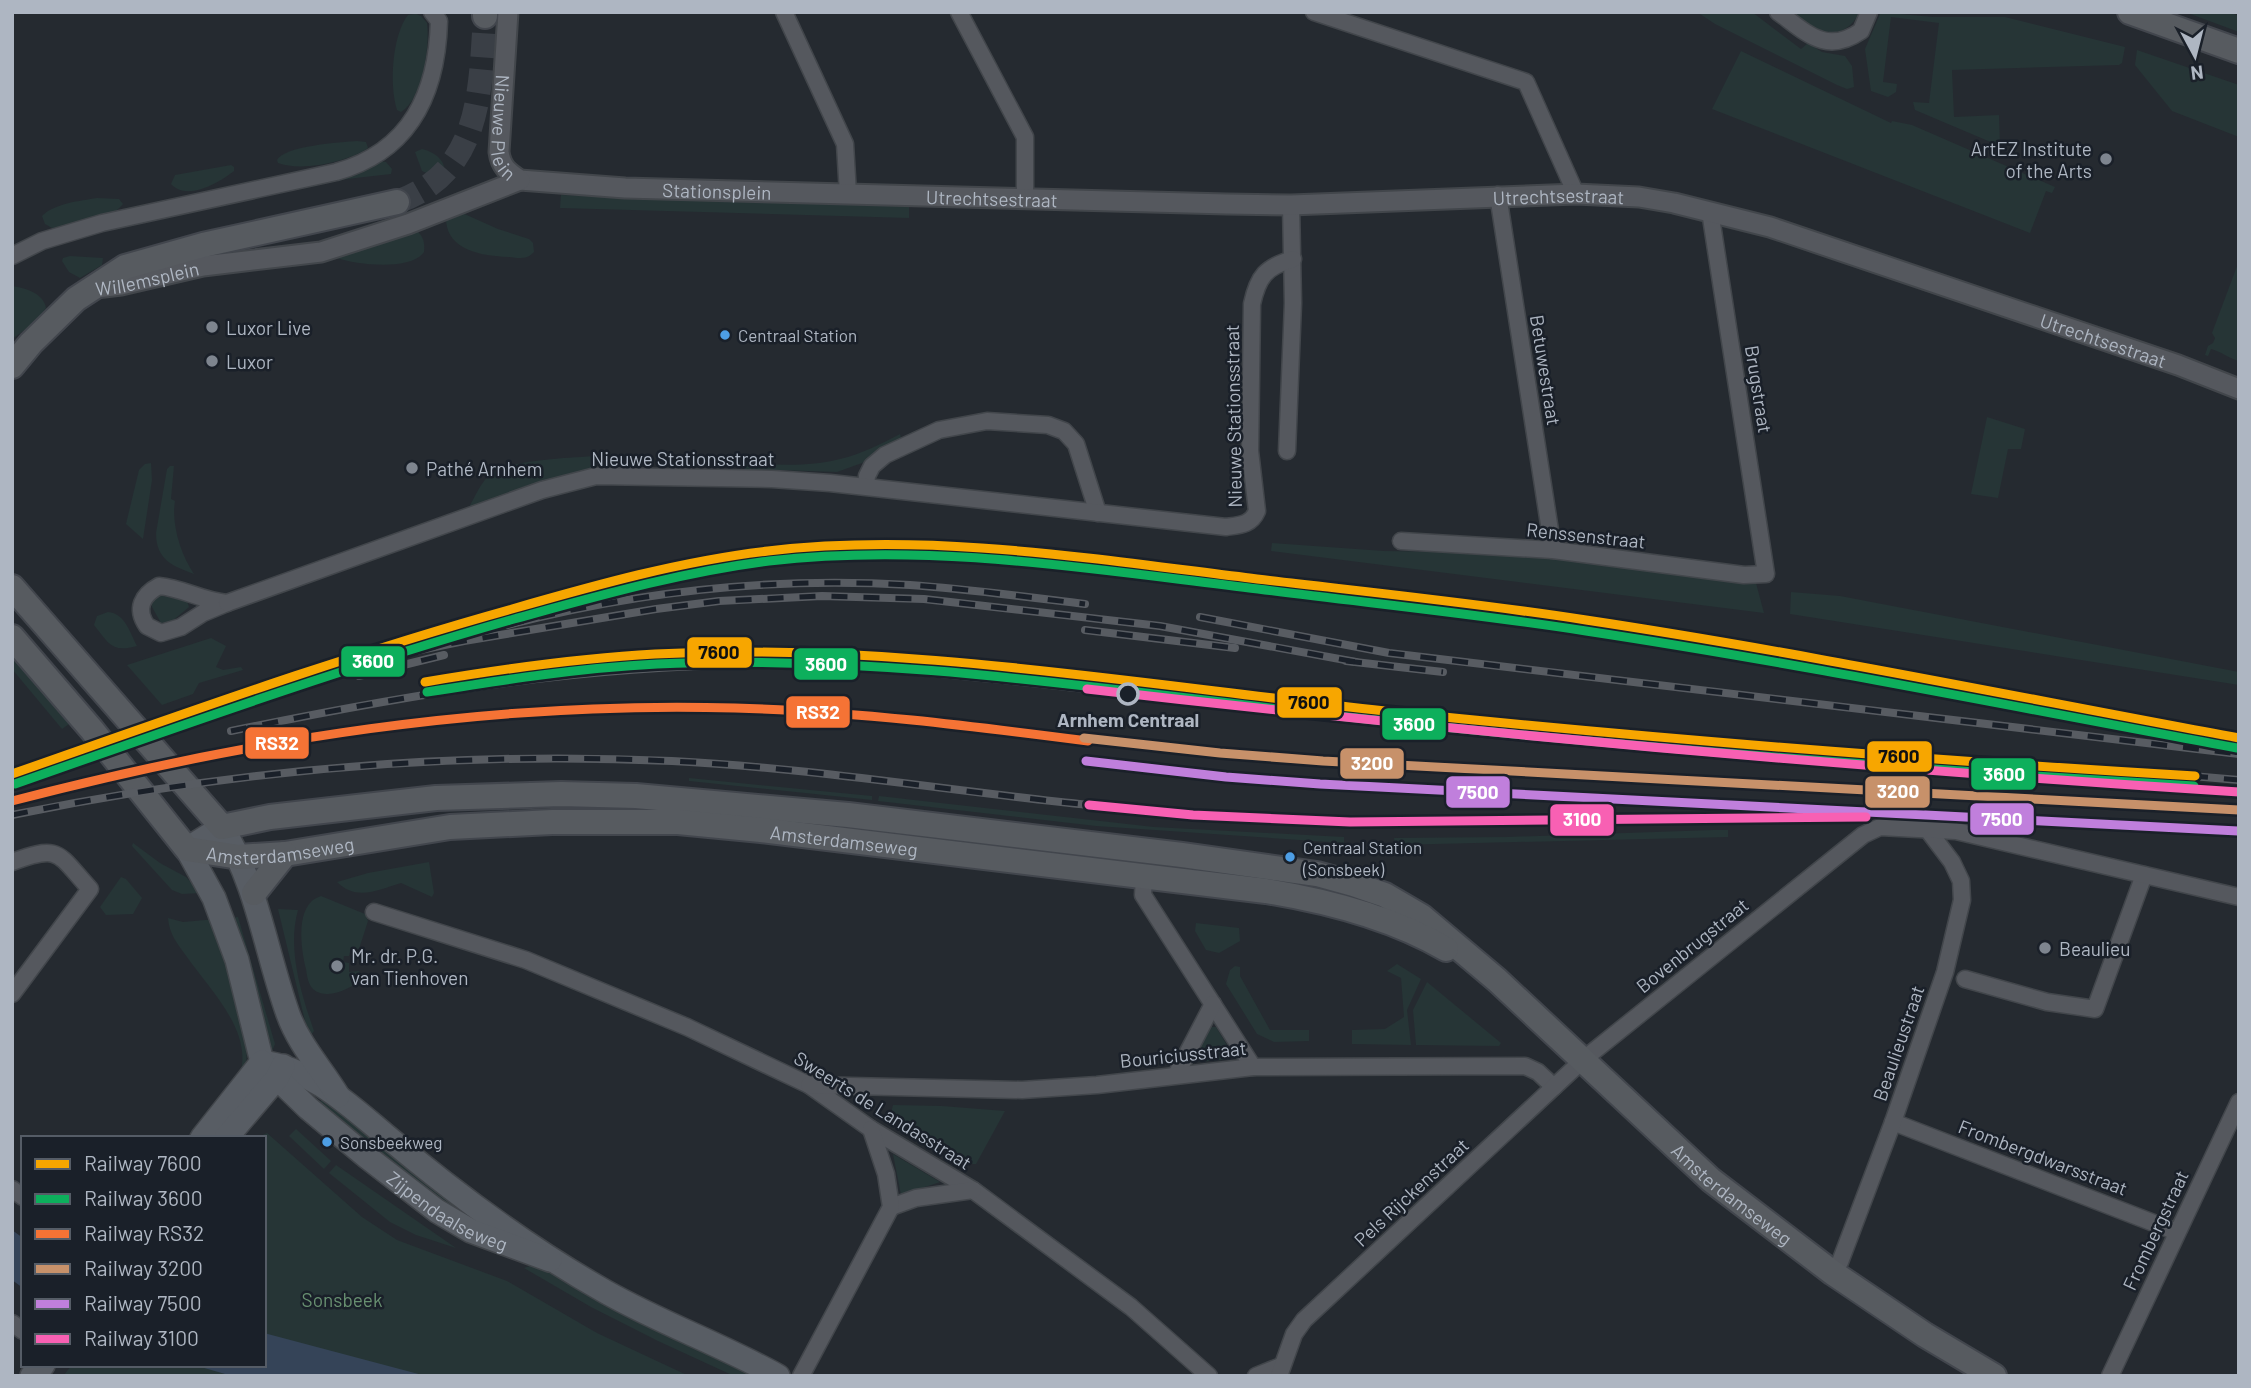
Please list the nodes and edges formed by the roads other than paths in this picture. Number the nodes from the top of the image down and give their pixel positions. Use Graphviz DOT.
graph roads {
  1 [pos="432,12"];
  2 [pos="784,12"];
  3 [pos="959,12"];
  4 [pos="1314,12"];
  5 [pos="1778,12"];
  6 [pos="1869,12"];
  7 [pos="2130,12"];
  8 [pos="492,13"];
  9 [pos="2239,51"];
  10 [pos="520,180"];
  11 [pos="848,194"];
  12 [pos="1576,194"];
  13 [pos="1498,195"];
  14 [pos="915,197"];
  15 [pos="1025,199"];
  16 [pos="471,200"];
  17 [pos="397,202"];
  18 [pos="1291,205"];
  19 [pos="1710,211"];
  20 [pos="12,256"];
  21 [pos="1293,259"];
  22 [pos="83,294"];
  23 [pos="12,366"];
  24 [pos="2239,389"];
  25 [pos="1287,451"];
  26 [pos="866,486"];
  27 [pos="1097,513"];
  28 [pos="1401,541"];
  29 [pos="1553,550"];
  30 [pos="1766,574"];
  31 [pos="12,587"];
  32 [pos="227,603"];
  33 [pos="12,637"];
  34 [pos="222,827"];
  35 [pos="1927,829"];
  36 [pos="187,849"];
  37 [pos="1168,853"];
  38 [pos="285,854"];
  39 [pos="239,857"];
  40 [pos="12,862"];
  41 [pos="2144,875"];
  42 [pos="1144,886"];
  43 [pos="254,893"];
  44 [pos="2239,897"];
  45 [pos="374,912"];
  46 [pos="1965,979"];
  47 [pos="1497,980"];
  48 [pos="12,994"];
  49 [pos="1213,1004"];
  50 [pos="288,1015"];
  51 [pos="1584,1059"];
  52 [pos="277,1065"];
  53 [pos="1253,1068"];
  54 [pos="1176,1075"];
  55 [pos="809,1084"];
  56 [pos="1554,1087"];
  57 [pos="338,1096"];
  58 [pos="299,1100"];
  59 [pos="2239,1102"];
  60 [pos="249,1110"];
  61 [pos="1893,1122"];
  62 [pos="871,1129"];
  63 [pos="204,1136"];
  64 [pos="228,1136"];
  65 [pos="973,1190"];
  66 [pos="891,1207"];
  67 [pos="2178,1232"];
  68 [pos="550,1260"];
  69 [pos="1833,1273"];
  70 [pos="1280,1371"];
  71 [pos="778,1376"];
  72 [pos="801,1376"];
  73 [pos="1209,1376"];
  74 [pos="1256,1376"];
  75 [pos="1994,1376"];
  76 [pos="2110,1376"];
  1 -- 20 [label="street"];
  2 -- 11 [label="street"];
  3 -- 15 [label="street"];
  4 -- 12 [label="street"];
  5 -- 6 [label="street"];
  7 -- 9 [label="main road"];
  8 -- 10 [label="street, Nieuwe Plein"];
  10 -- 11 [label="street, Stationsplein"];
  10 -- 16 [label="street, Nieuwe Plein"];
  11 -- 14 [label="street, Stationsplein"];
  12 -- 13 [label="street, Utrechtsestraat"];
  12 -- 19 [label="street, Utrechtsestraat"];
  13 -- 18 [label="street, Utrechtsestraat"];
  13 -- 29 [label="street, Betuwestraat"];
  14 -- 15 [label="street, Utrechtsestraat"];
  15 -- 18 [label="street, Utrechtsestraat"];
  16 -- 22 [label="street, Willemsplein"];
  17 -- 22 [label="main road, Willemsplein"];
  18 -- 21 [label="street"];
  19 -- 24 [label="street, Utrechtsestraat"];
  19 -- 30 [label="street, Brugstraat"];
  21 -- 25 [label="street"];
  21 -- 27 [label="street, Nieuwe Stationsstraat"];
  22 -- 23 [label="main road, Willemsplein"];
  26 -- 27 [label="street, Nieuwe Stationsstraat"];
  26 -- 27 [label="street"];
  26 -- 32 [label="street, Nieuwe Stationsstraat"];
  28 -- 29 [label="street, Renssenstraat"];
  29 -- 30 [label="street, Renssenstraat"];
  31 -- 34 [label="main road"];
  32 -- 32 [label="street, Nieuwe Stationsstraat"];
  33 -- 36 [label="main road"];
  34 -- 36 [label="main road, Amsterdamseweg"];
  34 -- 37 [label="main road, Amsterdamseweg"];
  34 -- 39 [label="main road, Zijpendaalseweg"];
  35 -- 41 [label="street, Bovenbrugstraat"];
  35 -- 51 [label="street, Bovenbrugstraat"];
  35 -- 61 [label="street, Beaulieustraat"];
  36 -- 39 [label="main road, Amsterdamseweg"];
  36 -- 52 [label="main road"];
  37 -- 42 [label="main road"];
  37 -- 47 [label="main road, Amsterdamseweg"];
  38 -- 39 [label="main road, Amsterdamseweg"];
  38 -- 42 [label="main road, Amsterdamseweg"];
  38 -- 43 [label="main road"];
  39 -- 43 [label="main road, Zijpendaalseweg"];
  40 -- 48 [label="street"];
  41 -- 44 [label="street, Bovenbrugstraat"];
  41 -- 46 [label="street"];
  42 -- 47 [label="main road, Amsterdamseweg"];
  42 -- 49 [label="street"];
  43 -- 50 [label="main road, Zijpendaalseweg"];
  45 -- 55 [label="street, Sweerts de Landasstraat"];
  47 -- 51 [label="main road, Amsterdamseweg"];
  49 -- 53 [label="street"];
  49 -- 54 [label="street"];
  50 -- 52 [label="main road, Zijpendaalseweg"];
  50 -- 57 [label="main road, Zijpendaalseweg"];
  51 -- 56 [label="street, Pels Rijckenstraat"];
  51 -- 69 [label="main road, Amsterdamseweg"];
  52 -- 57 [label="main road, Zijpendaalseweg"];
  52 -- 58 [label="main road, Zijpendaalseweg"];
  52 -- 60 [label="main road"];
  52 -- 63 [label="main road"];
  53 -- 54 [label="street, Bouriciusstraat"];
  53 -- 56 [label="street, Bouriciusstraat"];
  54 -- 55 [label="street, Bouriciusstraat"];
  55 -- 62 [label="street, Sweerts de Landasstraat"];
  56 -- 70 [label="street, Pels Rijckenstraat"];
  57 -- 68 [label="main road, Zijpendaalseweg"];
  58 -- 60 [label="main road"];
  58 -- 68 [label="main road, Zijpendaalseweg"];
  59 -- 67 [label="street, Frombergstraat"];
  60 -- 64 [label="main road"];
  61 -- 67 [label="street, Frombergdwarsstraat"];
  61 -- 69 [label="street, Beaulieustraat"];
  62 -- 65 [label="street, Sweerts de Landasstraat"];
  62 -- 66 [label="street"];
  65 -- 66 [label="street"];
  65 -- 73 [label="street, Sweerts de Landasstraat"];
  66 -- 72 [label="street"];
  67 -- 76 [label="street, Frombergstraat"];
  68 -- 71 [label="main road, Zijpendaalseweg"];
  69 -- 75 [label="main road, Amsterdamseweg"];
  70 -- 74 [label="street, Pels Rijckenstraat"];
}
